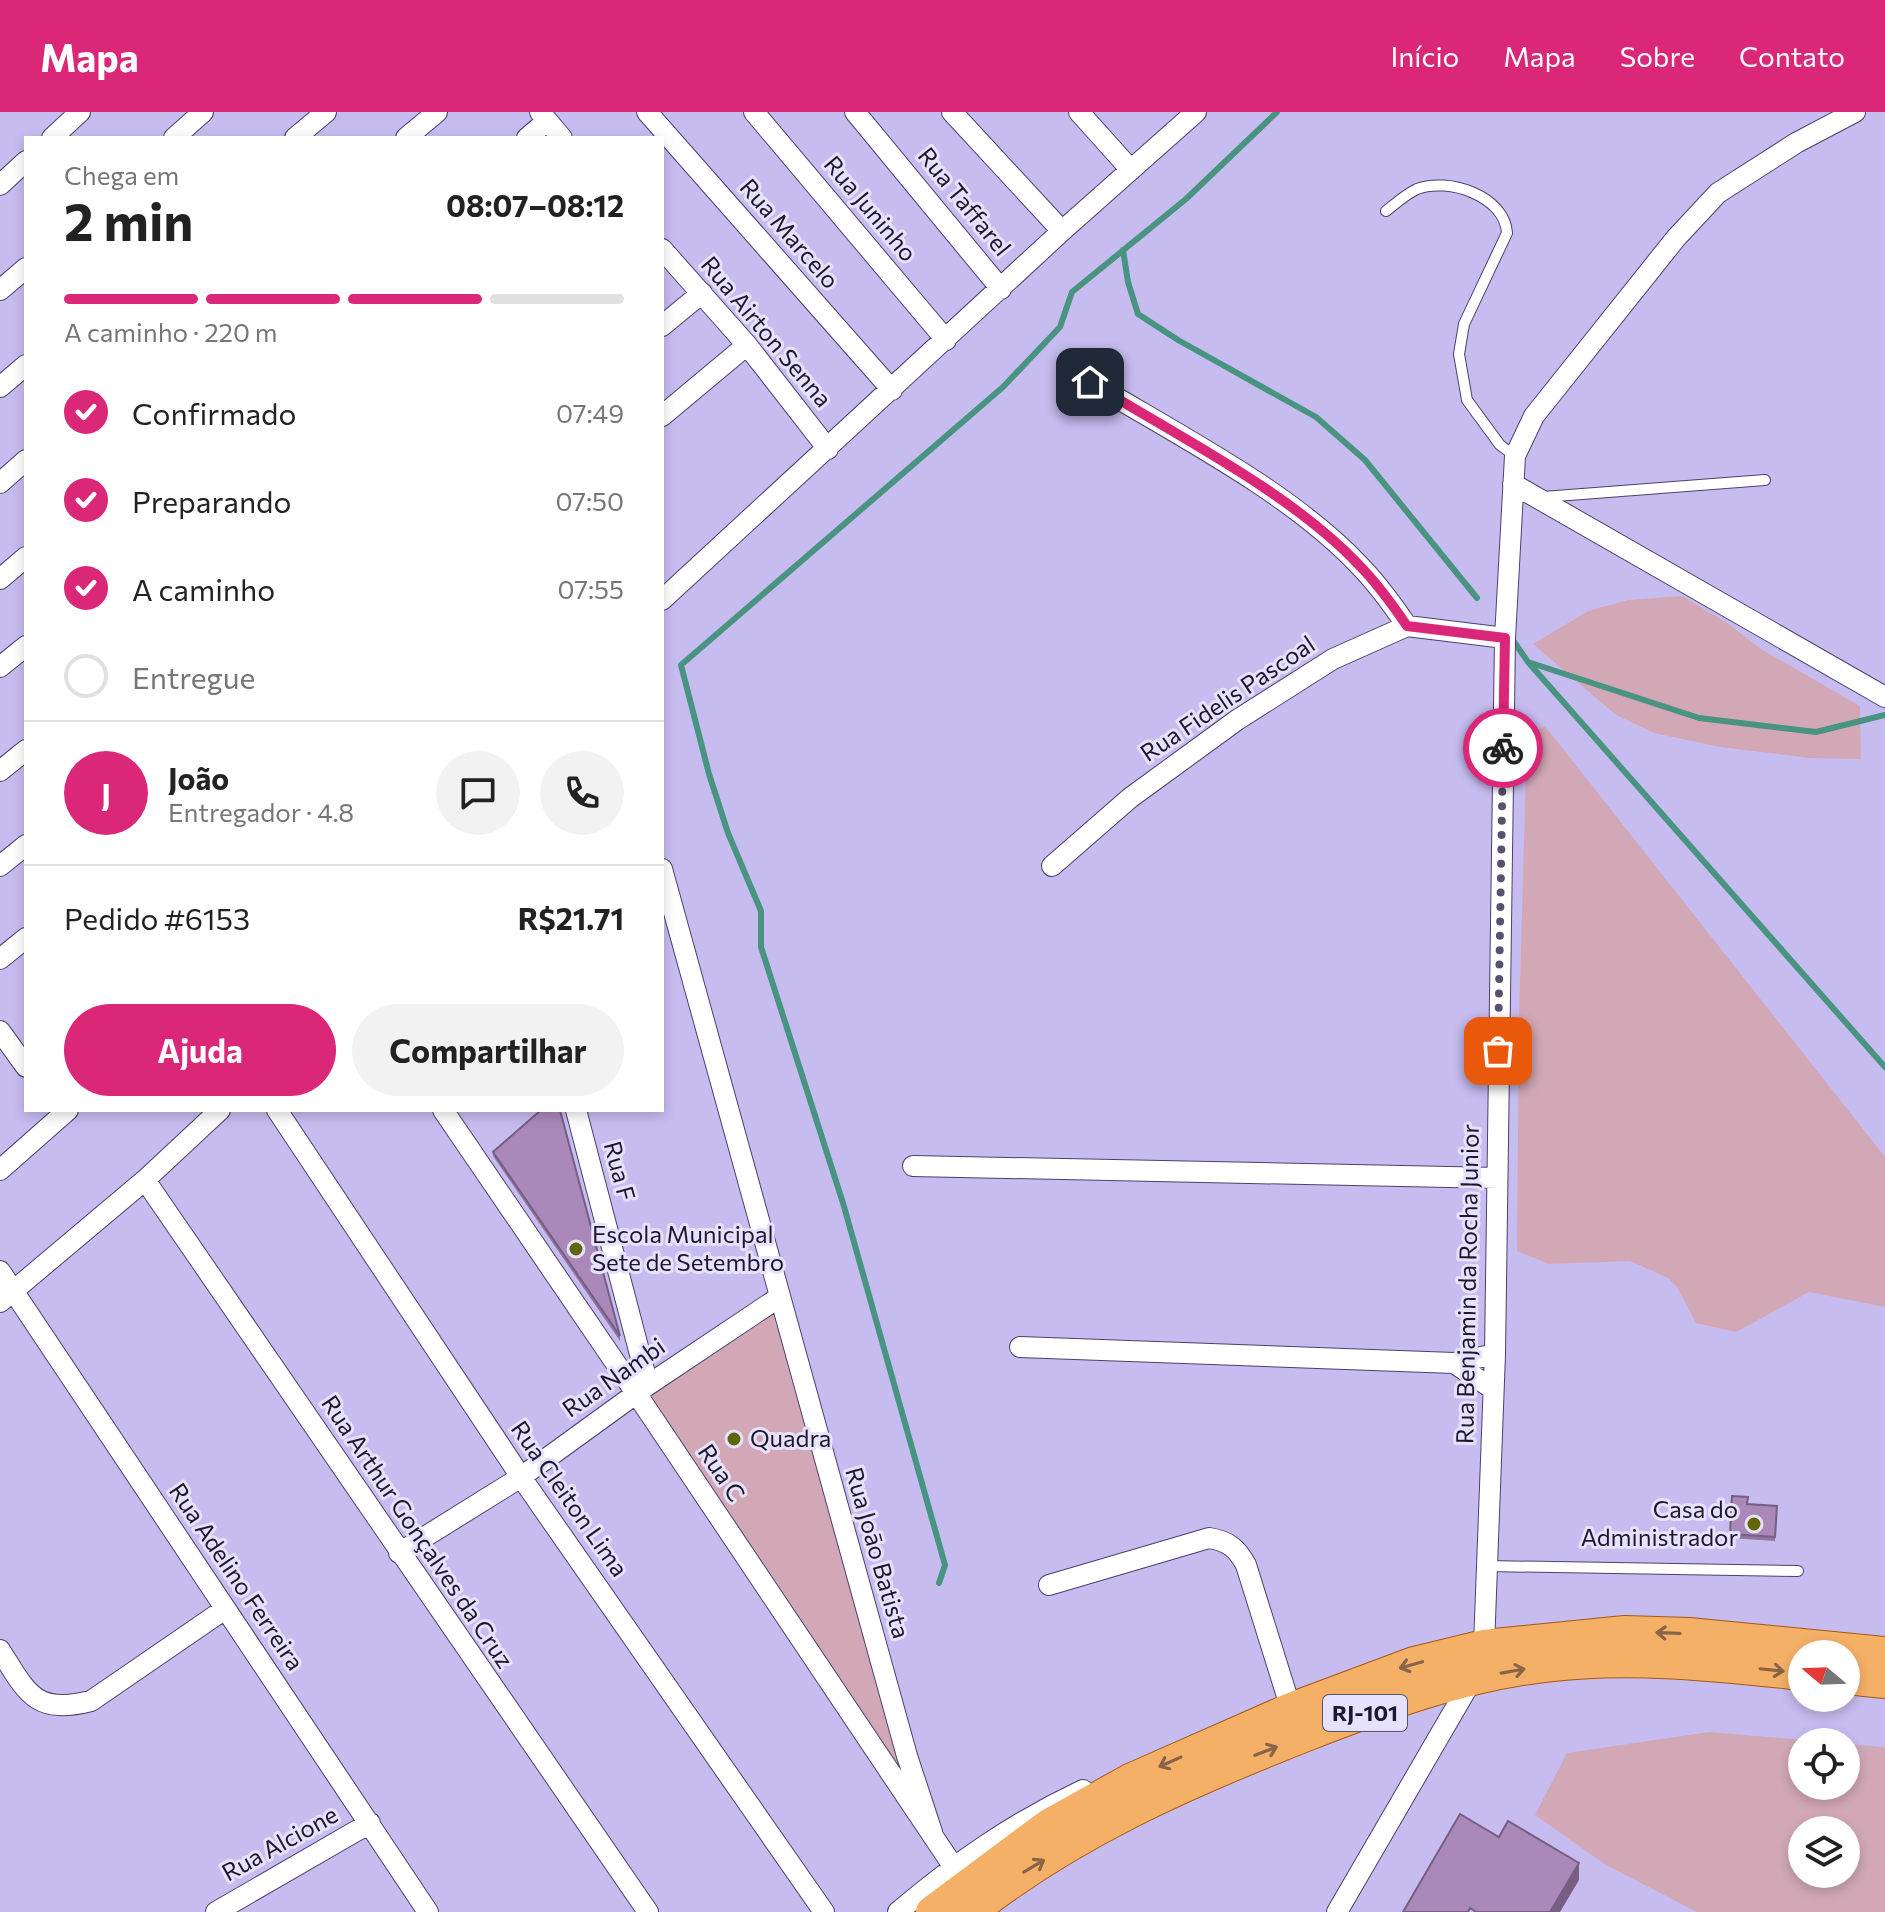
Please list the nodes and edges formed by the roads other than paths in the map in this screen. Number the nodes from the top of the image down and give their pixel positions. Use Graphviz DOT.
graph roads {
  1 [pos="80,112"];
  2 [pos="203,112"];
  3 [pos="326,112"];
  4 [pos="437,112"];
  5 [pos="647,112"];
  6 [pos="754,112"];
  7 [pos="855,112"];
  8 [pos="952,112"];
  9 [pos="1079,112"];
  10 [pos="1855,112"];
  11 [pos="1194,113"];
  12 [pos="544,117"];
  13 [pos="54,136"];
  14 [pos="176,136"];
  15 [pos="297,136"];
  16 [pos="408,136"];
  17 [pos="529,136"];
  18 [pos="560,136"];
  19 [pos="24,163"];
  20 [pos="1131,170"];
  21 [pos="0,185"];
  22 [pos="1386,211"];
  23 [pos="1062,231"];
  24 [pos="664,251"];
  25 [pos="24,270"];
  26 [pos="1001,289"];
  27 [pos="0,290"];
  28 [pos="702,293"];
  29 [pos="664,324"];
  30 [pos="946,340"];
  31 [pos="747,345"];
  32 [pos="24,367"];
  33 [pos="1090,382"];
  34 [pos="0,387"];
  35 [pos="892,390"];
  36 [pos="664,414"];
  37 [pos="828,449"];
  38 [pos="1515,456"];
  39 [pos="24,462"];
  40 [pos="1765,480"];
  41 [pos="0,483"];
  42 [pos="1513,484"];
  43 [pos="1537,498"];
  44 [pos="24,559"];
  45 [pos="0,579"];
  46 [pos="664,598"];
  47 [pos="1407,626"];
  48 [pos="1505,638"];
  49 [pos="24,648"];
  50 [pos="0,667"];
  51 [pos="1885,697"];
  52 [pos="24,752"];
  53 [pos="0,771"];
  54 [pos="24,847"];
  55 [pos="0,866"];
  56 [pos="1052,866"];
  57 [pos="664,876"];
  58 [pos="24,940"];
  59 [pos="0,959"];
  60 [pos="0,1031"];
  61 [pos="23,1055"];
  62 [pos="62,1112"];
  63 [pos="218,1112"];
  64 [pos="278,1112"];
  65 [pos="444,1112"];
  66 [pos="576,1112"];
  67 [pos="913,1166"];
  68 [pos="0,1170"];
  69 [pos="1497,1178"];
  70 [pos="145,1180"];
  71 [pos="0,1271"];
  72 [pos="7,1296"];
  73 [pos="778,1298"];
  74 [pos="1020,1347"];
  75 [pos="1495,1354"];
  76 [pos="1454,1363"];
  77 [pos="642,1389"];
  78 [pos="1493,1389"];
  79 [pos="521,1477"];
  80 [pos="399,1553"];
  81 [pos="1487,1566"];
  82 [pos="1798,1571"];
  83 [pos="1049,1585"];
  84 [pos="225,1609"];
  85 [pos="1484,1646"];
  86 [pos="0,1650"];
  87 [pos="1885,1653"];
  88 [pos="1788,1672"];
  89 [pos="1473,1678"];
  90 [pos="1860,1679"];
  91 [pos="1885,1682"];
  92 [pos="1291,1709"];
  93 [pos="1130,1780"];
  94 [pos="370,1823"];
  95 [pos="932,1832"];
  96 [pos="953,1866"];
  97 [pos="216,1912"];
  98 [pos="428,1912"];
  99 [pos="648,1912"];
  100 [pos="824,1912"];
  101 [pos="898,1912"];
  102 [pos="932,1912"];
  103 [pos="971,1912"];
  104 [pos="1337,1912"];
  1 -- 13 [label="street"];
  2 -- 14 [label="street"];
  3 -- 15 [label="street"];
  4 -- 16 [label="street"];
  5 -- 35 [label="street, Rua Marcelo"];
  6 -- 30 [label="street, Rua Juninho"];
  7 -- 26 [label="street, Rua Taffarel"];
  8 -- 23 [label="street"];
  9 -- 20 [label="street"];
  10 -- 38 [label="street, Rua Benjamin da Rocha Junior"];
  11 -- 20 [label="street"];
  12 -- 17 [label="street"];
  12 -- 18 [label="street"];
  19 -- 21 [label="street"];
  20 -- 23 [label="street"];
  22 -- 38 [label="lane"];
  23 -- 26 [label="street"];
  24 -- 28 [label="street, Rua Airton Senna"];
  25 -- 27 [label="street"];
  26 -- 30 [label="street"];
  28 -- 29 [label="street"];
  28 -- 31 [label="street, Rua Airton Senna"];
  30 -- 35 [label="street"];
  31 -- 36 [label="street"];
  31 -- 37 [label="street, Rua Airton Senna"];
  32 -- 34 [label="street"];
  33 -- 47 [label="street"];
  35 -- 37 [label="street"];
  37 -- 46 [label="street"];
  38 -- 42 [label="street, Rua Benjamin da Rocha Junior"];
  39 -- 41 [label="street"];
  40 -- 43 [label="lane"];
  42 -- 43 [label="street"];
  42 -- 48 [label="street, Rua Benjamin da Rocha Junior"];
  43 -- 51 [label="street"];
  44 -- 45 [label="street"];
  47 -- 48 [label="street"];
  47 -- 56 [label="street, Rua Fidelis Pascoal"];
  48 -- 69 [label="street, Rua Benjamin da Rocha Junior"];
  49 -- 50 [label="street"];
  52 -- 53 [label="street"];
  54 -- 55 [label="street"];
  57 -- 73 [label="street, Rua Joāo Batista"];
  58 -- 59 [label="street"];
  60 -- 61 [label="street"];
  62 -- 68 [label="street"];
  63 -- 70 [label="street"];
  64 -- 79 [label="street, Rua Cleiton Lima"];
  65 -- 77 [label="street, Rua C"];
  66 -- 77 [label="street, Rua F"];
  67 -- 69 [label="street"];
  69 -- 75 [label="street, Rua Benjamin da Rocha Junior"];
  70 -- 72 [label="street"];
  70 -- 80 [label="street, Rua Arthur Gonçalves da Cruz"];
  71 -- 72 [label="street, Rua Adelino Ferreira"];
  72 -- 84 [label="street, Rua Adelino Ferreira"];
  73 -- 77 [label="street, Rua Nambi"];
  73 -- 95 [label="street, Rua Joāo Batista"];
  74 -- 76 [label="street"];
  75 -- 76 [label="street"];
  75 -- 78 [label="street, Rua Benjamin da Rocha Junior"];
  76 -- 78 [label="street"];
  77 -- 79 [label="street, Rua Nambi"];
  77 -- 95 [label="street, Rua C"];
  78 -- 81 [label="street, Rua Benjamin da Rocha Junior"];
  79 -- 80 [label="street, Rua Nambi"];
  79 -- 100 [label="street, Rua Cleiton Lima"];
  80 -- 99 [label="street, Rua Arthur Gonçalves da Cruz"];
  81 -- 82 [label="lane"];
  81 -- 85 [label="street, Rua Benjamin da Rocha Junior"];
  83 -- 92 [label="street"];
  84 -- 86 [label="street"];
  84 -- 94 [label="street, Rua Adelino Ferreira"];
  87 -- 85 [label="main road, RJ-101, one-way"];
  85 -- 89 [label="street, Rua Benjamin da Rocha Junior"];
  85 -- 92 [label="main road, RJ-101, one-way"];
  89 -- 88 [label="main road, RJ-101, one-way"];
  103 -- 89 [label="main road, RJ-101, one-way"];
  89 -- 104 [label="street, Rua Benjamin da Rocha Junior"];
  90 -- 91 [label="main road"];
  92 -- 93 [label="main road, RJ-101, one-way"];
  93 -- 96 [label="street"];
  93 -- 102 [label="main road, RJ-101"];
  94 -- 97 [label="street, Rua Alcione"];
  94 -- 98 [label="street, Rua Adelino Ferreira"];
  95 -- 96 [label="street, Rua C"];
  96 -- 101 [label="street"];
}
